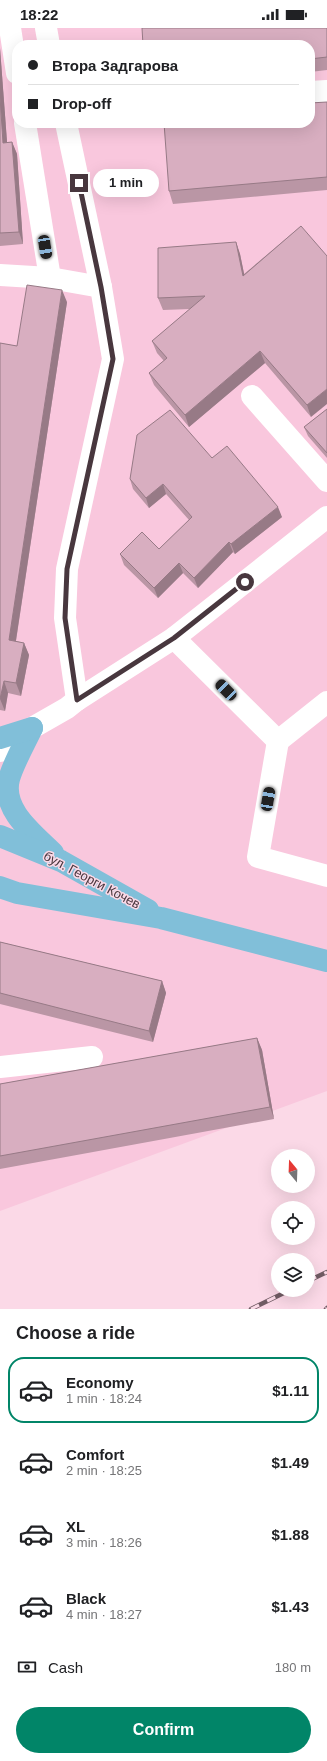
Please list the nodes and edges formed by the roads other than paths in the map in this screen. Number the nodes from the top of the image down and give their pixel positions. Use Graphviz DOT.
graph roads {
  1 [pos="10,28"];
  2 [pos="46,28"];
  3 [pos="48,40"];
  4 [pos="12,41"];
  5 [pos="327,91"];
  6 [pos="315,92"];
  7 [pos="26,128"];
  8 [pos="67,128"];
  9 [pos="0,274"];
  10 [pos="50,278"];
  11 [pos="101,287"];
  12 [pos="252,396"];
  13 [pos="327,481"];
  14 [pos="327,517"];
  15 [pos="174,638"];
  16 [pos="77,700"];
  17 [pos="327,702"];
  18 [pos="32,728"];
  19 [pos="0,738"];
  20 [pos="278,741"];
  21 [pos="0,751"];
  22 [pos="0,836"];
  23 [pos="61,861"];
  24 [pos="327,876"];
  25 [pos="6,891"];
  26 [pos="161,918"];
  27 [pos="327,961"];
  28 [pos="92,1057"];
  29 [pos="0,1067"];
  1 -- 4 [label="street"];
  2 -- 3 [label="street"];
  5 -- 6 [label="street"];
  7 -- 10 [label="street"];
  8 -- 11 [label="street"];
  9 -- 10 [label="street"];
  10 -- 11 [label="street"];
  11 -- 16 [label="street"];
  12 -- 13 [label="street"];
  14 -- 15 [label="street"];
  15 -- 16 [label="street"];
  15 -- 20 [label="street"];
  16 -- 18 [label="street"];
  17 -- 20 [label="street"];
  18 -- 19 [label="main road"];
  18 -- 21 [label="street"];
  18 -- 23 [label="main road"];
  20 -- 24 [label="street"];
  22 -- 23 [label="main road, бул. Георги Кочев"];
  23 -- 26 [label="main road, бул. Георги Кочев"];
  25 -- 26 [label="main road, бул. Георги Кочев"];
  26 -- 27 [label="main road, бул. Георги Кочев"];
  28 -- 29 [label="street"];
}
